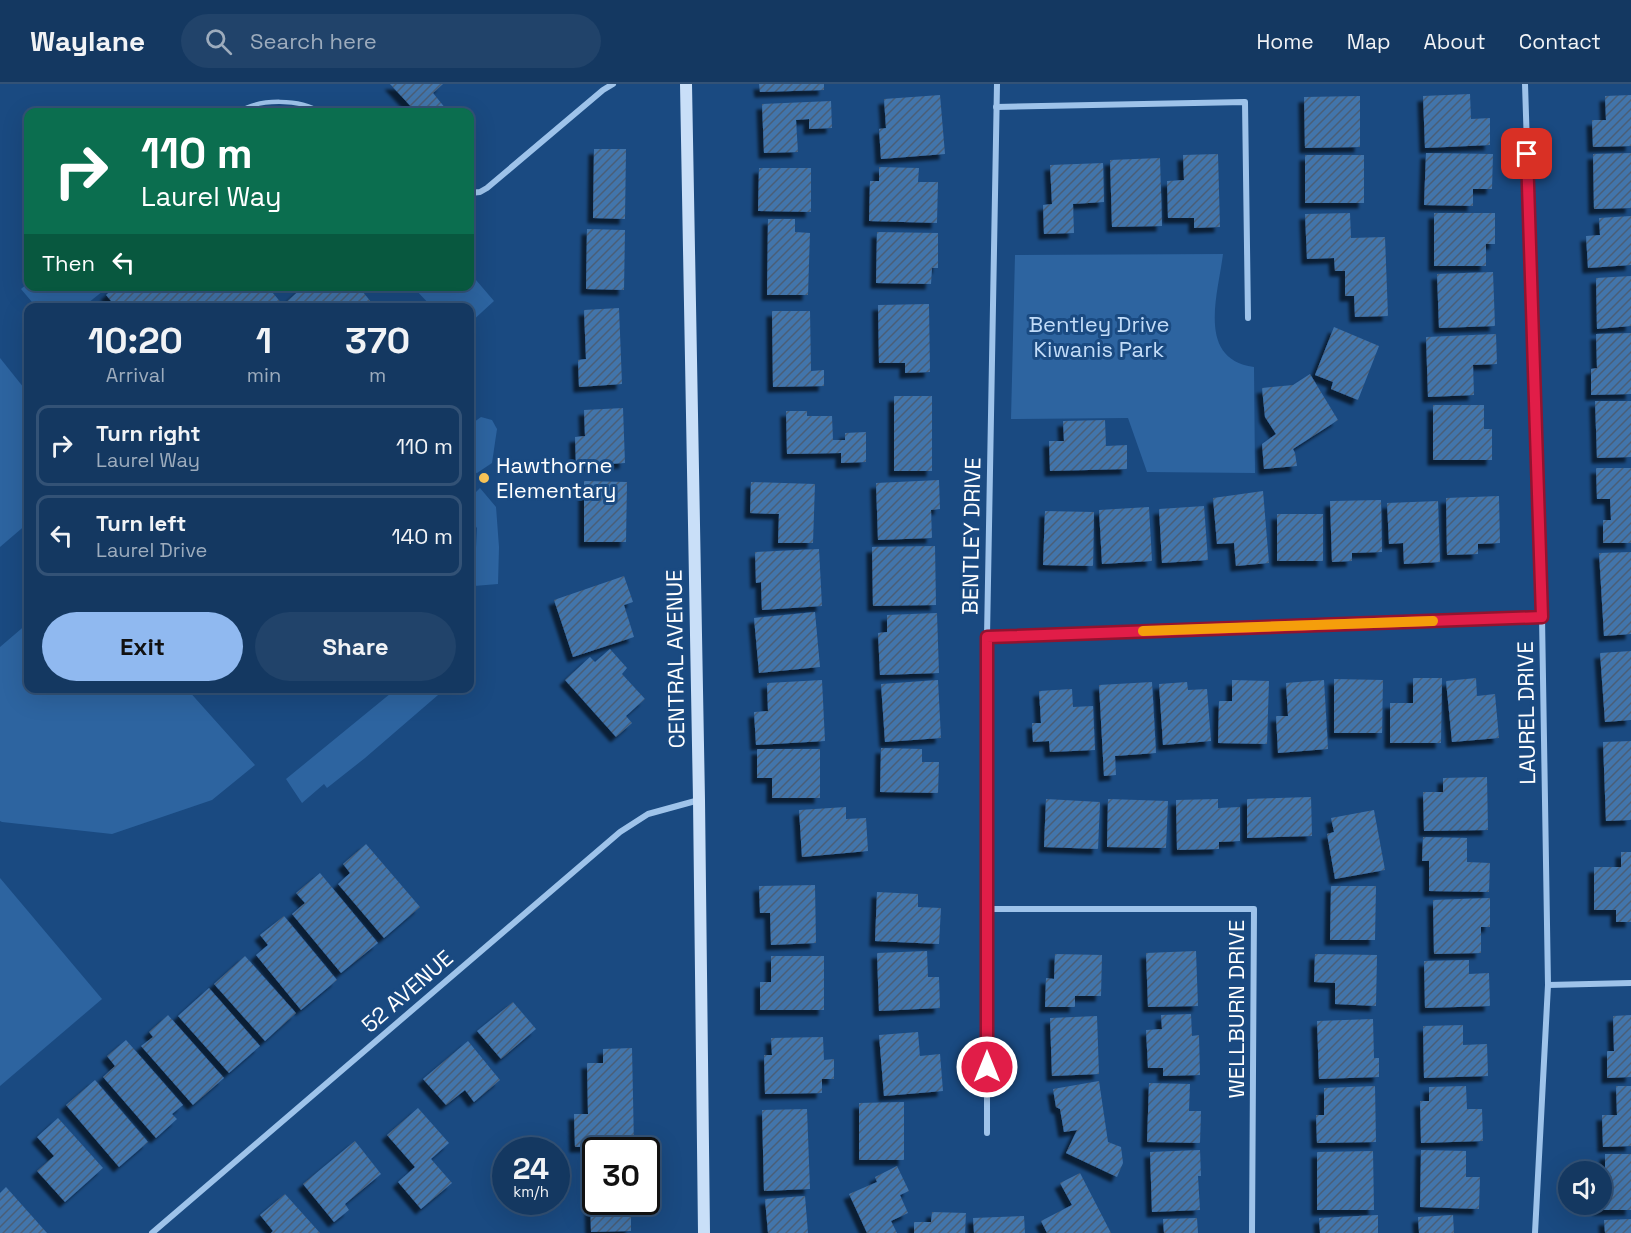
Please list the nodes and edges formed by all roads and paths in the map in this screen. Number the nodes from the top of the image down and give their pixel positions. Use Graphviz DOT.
graph roads {
  1 [pos="613,84"];
  2 [pos="686,84"];
  3 [pos="997,84"];
  4 [pos="1525,84"];
  5 [pos="996,107"];
  6 [pos="245,108"];
  7 [pos="311,108"];
  8 [pos="474,193"];
  9 [pos="1248,318"];
  10 [pos="1542,617"];
  11 [pos="987,637"];
  12 [pos="699,800"];
  13 [pos="987,909"];
  14 [pos="1631,982"];
  15 [pos="1548,985"];
  16 [pos="987,1133"];
  17 [pos="152,1233"];
  18 [pos="704,1233"];
  19 [pos="1252,1233"];
  20 [pos="1534,1233"];
  1 -- 8 [label="street"];
  2 -- 12 [label="street, CENTRAL AVENUE"];
  3 -- 5 [label="street, BENTLEY DRIVE"];
  4 -- 10 [label="street, LAUREL DRIVE"];
  5 -- 9 [label="street"];
  5 -- 11 [label="street, BENTLEY DRIVE"];
  6 -- 7 [label="lane"];
  10 -- 11 [label="street"];
  10 -- 15 [label="street, LAUREL DRIVE"];
  11 -- 13 [label="street, BENTLEY DRIVE"];
  12 -- 17 [label="street, 52 AVENUE"];
  12 -- 18 [label="street, CENTRAL AVENUE"];
  13 -- 16 [label="street, BENTLEY DRIVE"];
  13 -- 19 [label="street, WELLBURN DRIVE"];
  14 -- 15 [label="street"];
  15 -- 20 [label="street, LAUREL DRIVE"];
}
